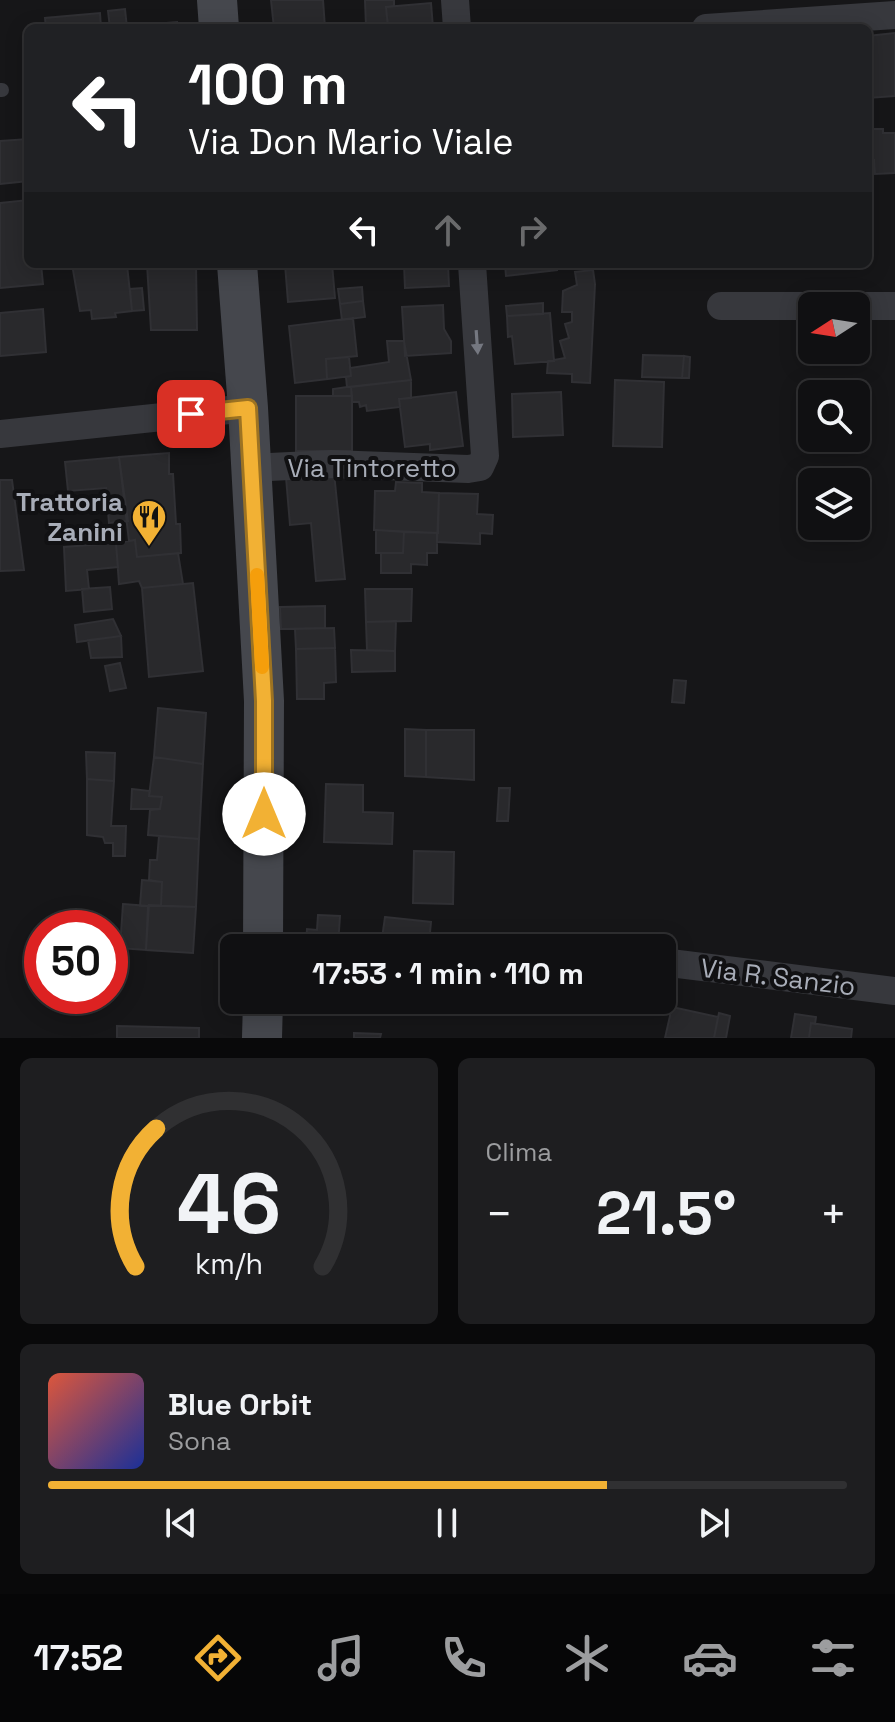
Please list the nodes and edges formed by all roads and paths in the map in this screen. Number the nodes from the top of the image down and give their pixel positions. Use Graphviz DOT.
graph roads {
  1 [pos="217,0"];
  2 [pos="455,0"];
  3 [pos="895,15"];
  4 [pos="219,24"];
  5 [pos="457,24"];
  6 [pos="764,24"];
  7 [pos="237,268"];
  8 [pos="472,268"];
  9 [pos="721,306"];
  10 [pos="895,306"];
  11 [pos="248,408"];
  12 [pos="0,434"];
  13 [pos="251,468"];
  14 [pos="263,934"];
  15 [pos="676,964"];
  16 [pos="895,991"];
  17 [pos="263,1014"];
  18 [pos="262,1038"];
  1 -- 4 [label="main road"];
  2 -- 5 [label="street"];
  3 -- 6 [label="street"];
  7 -- 11 [label="main road"];
  8 -- 13 [label="street, Via Tintoretto, one-way"];
  9 -- 10 [label="street"];
  11 -- 12 [label="street"];
  11 -- 13 [label="main road"];
  13 -- 14 [label="main road"];
  15 -- 16 [label="street, Via R. Sanzio"];
  17 -- 18 [label="main road"];
}
